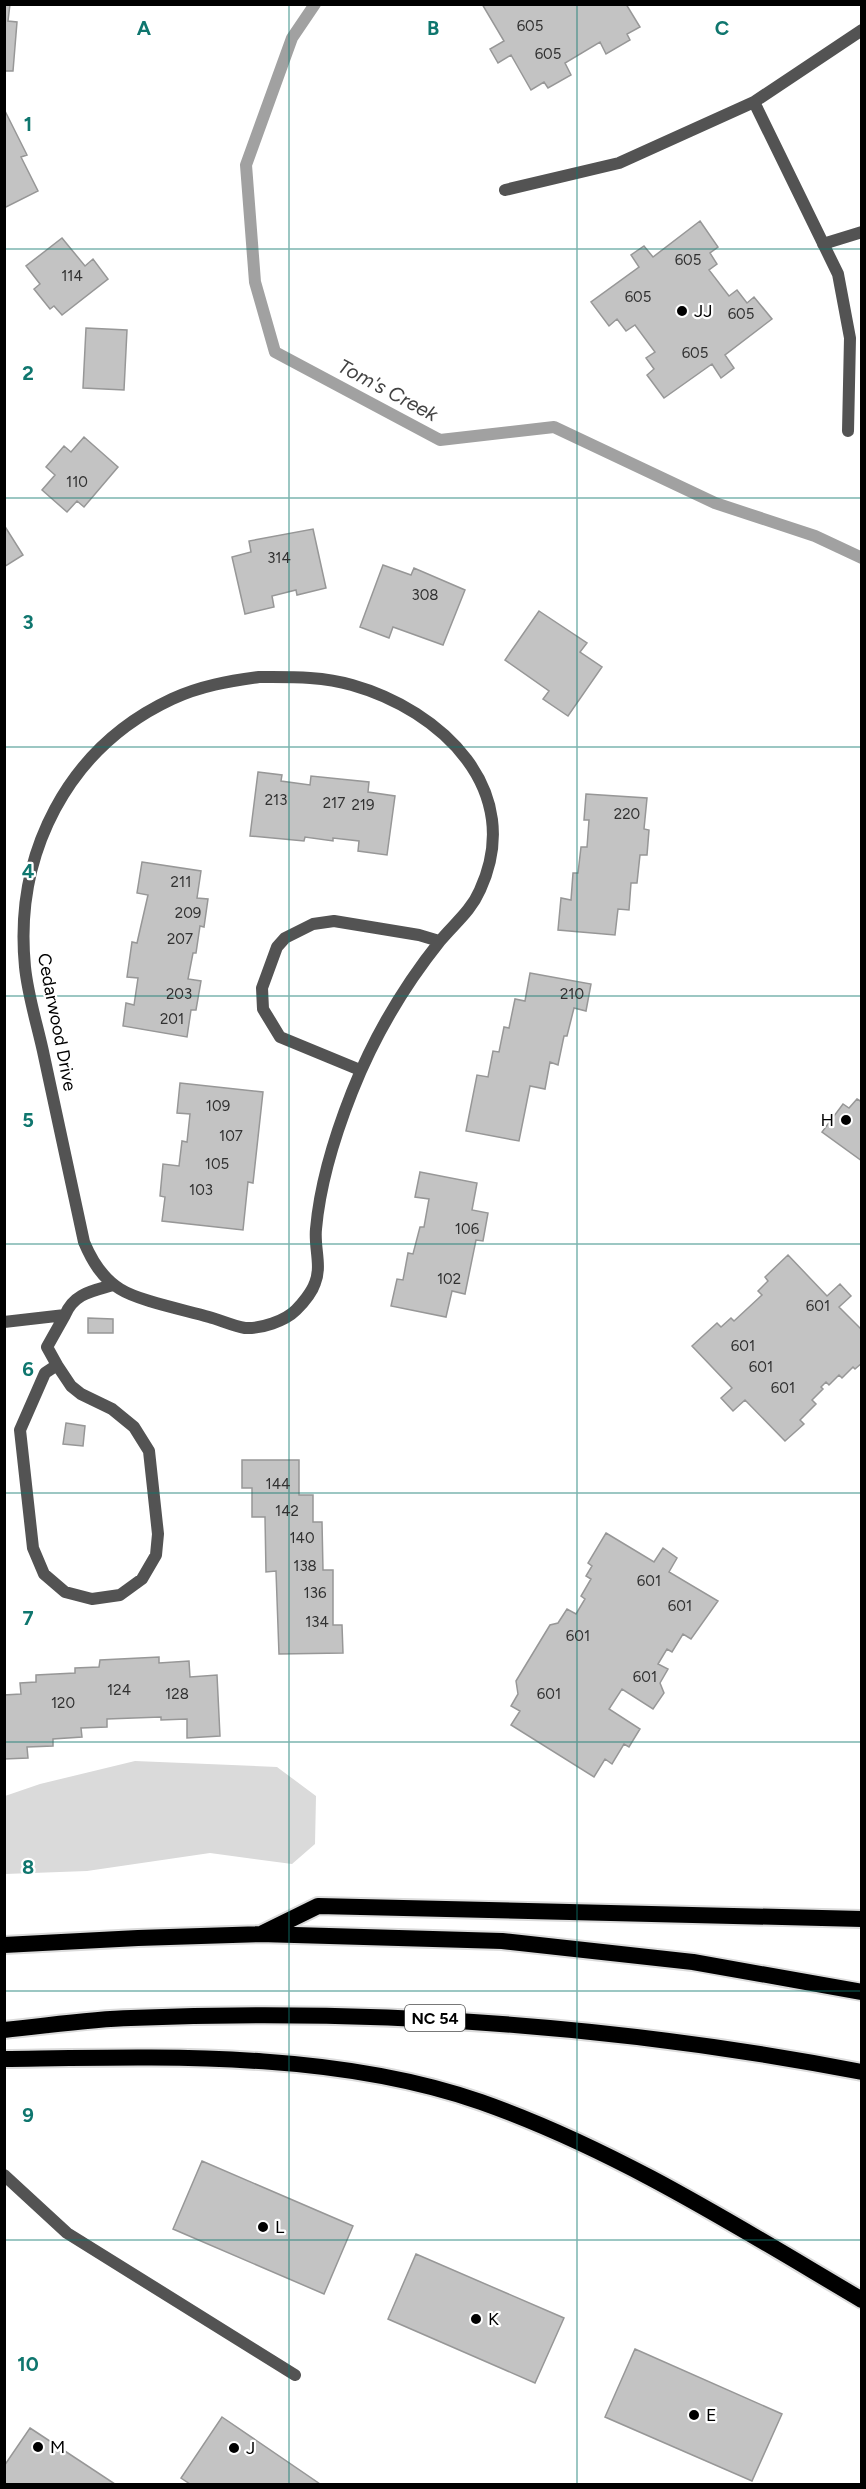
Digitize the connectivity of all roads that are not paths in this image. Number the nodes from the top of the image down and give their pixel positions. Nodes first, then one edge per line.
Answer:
1 (861, 30) edge
2 (754, 102) junction
3 (506, 190) dead end
4 (861, 232) edge
5 (824, 244) junction
6 (848, 431) dead end
7 (440, 941) junction
8 (360, 1070) junction
9 (113, 1285) junction
10 (65, 1314) junction
11 (4, 1322) edge
12 (57, 1365) junction
13 (861, 1919) edge
14 (260, 1934) junction
15 (4, 1945) edge
16 (861, 1992) edge
17 (4, 2030) edge
18 (4, 2059) edge
19 (861, 2072) edge
20 (4, 2175) edge
21 (861, 2300) edge
22 (295, 2374) dead end

1 - 2 street
2 - 3 street
2 - 5 street
4 - 5 street
5 - 6 street
7 - 8 street, Cedarwood Drive
7 - 8 street
7 - 9 street, Cedarwood Drive
8 - 9 street, Cedarwood Drive
9 - 10 street
10 - 11 street
10 - 12 street
12 - 12 street
13 - 14 highway
14 - 15 highway
14 - 16 highway
17 - 19 highway, NC 54
18 - 21 highway
20 - 22 street

